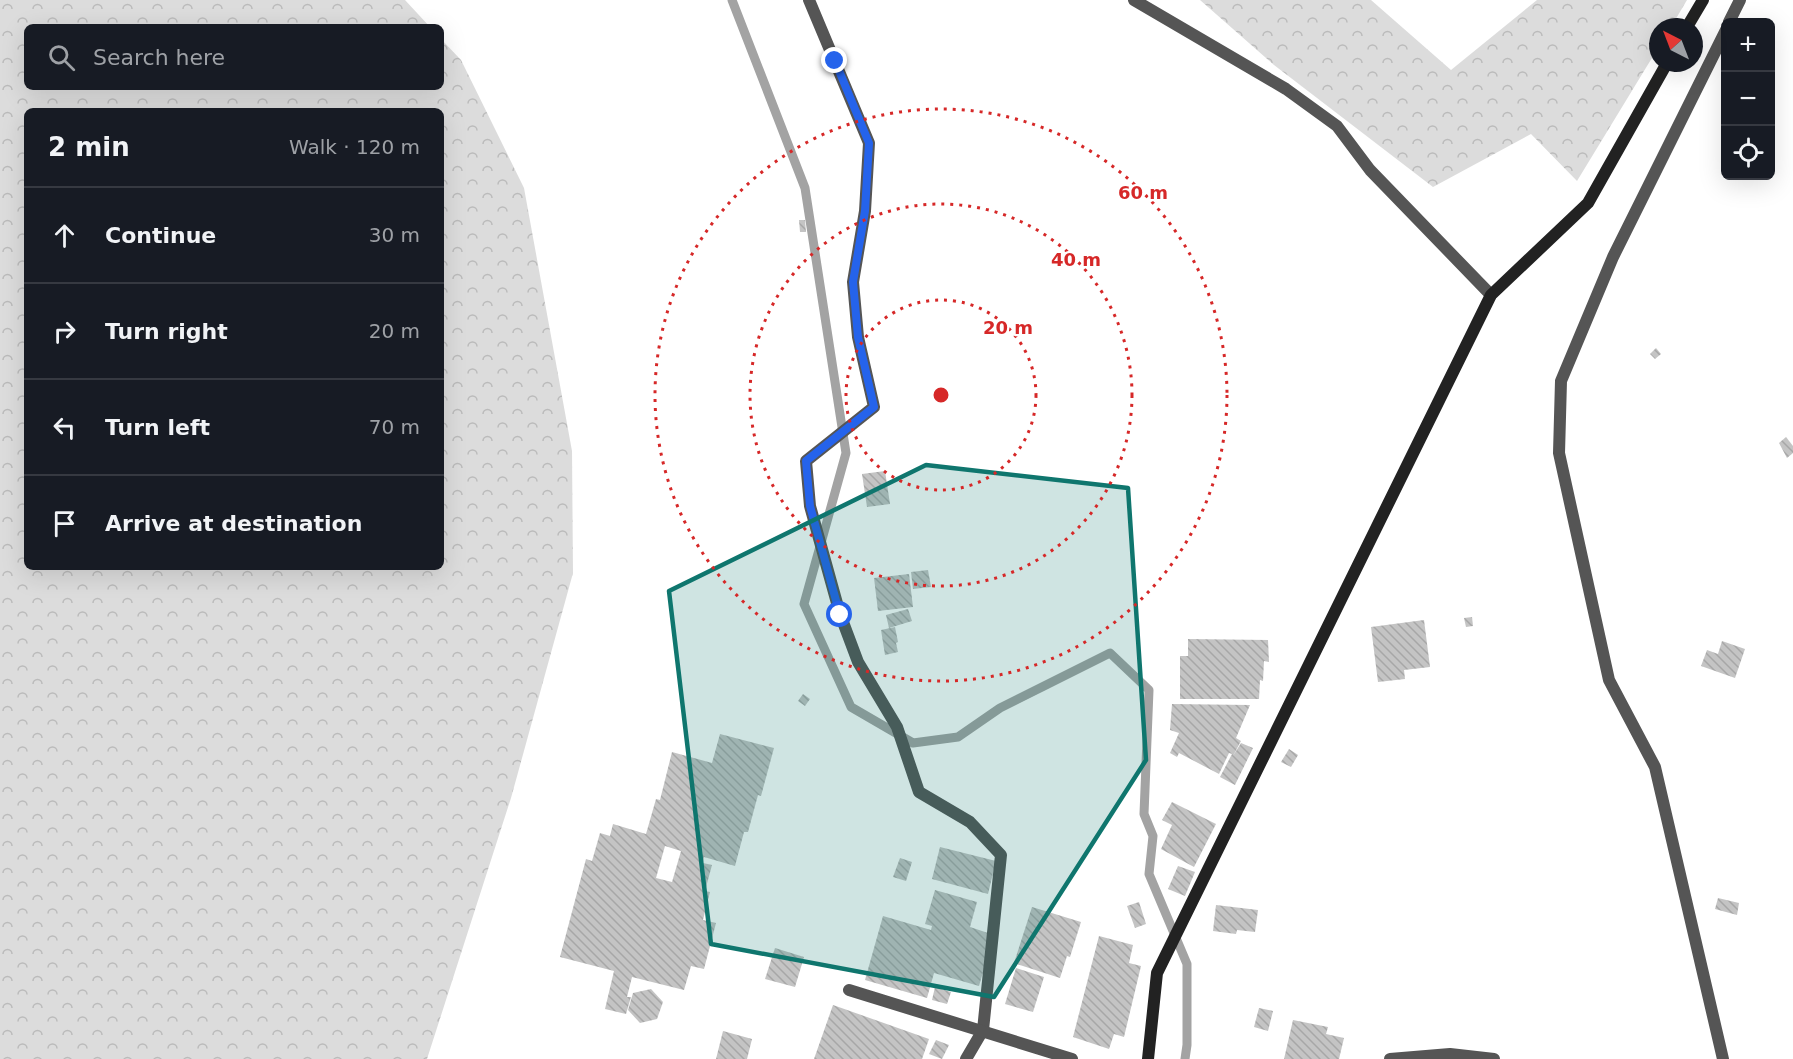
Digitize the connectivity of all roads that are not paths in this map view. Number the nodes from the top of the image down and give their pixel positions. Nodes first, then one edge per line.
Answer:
1 (809, 0) edge
2 (1134, 0) edge
3 (1702, 0) edge
4 (1740, 0) edge
5 (1692, 18) edge
6 (1731, 18) edge
7 (1721, 38) edge
8 (1662, 72) edge
9 (1491, 295) junction
10 (849, 990) dead end
11 (983, 1030) junction
12 (966, 1059) edge
13 (1072, 1059) edge
14 (1148, 1059) edge
15 (1390, 1059) edge
16 (1494, 1059) edge
17 (1723, 1059) edge

1 - 11 street
2 - 9 street
3 - 5 street
4 - 6 street
7 - 17 street
8 - 9 street
9 - 14 street
10 - 11 street
11 - 12 street
11 - 13 street
15 - 16 street

